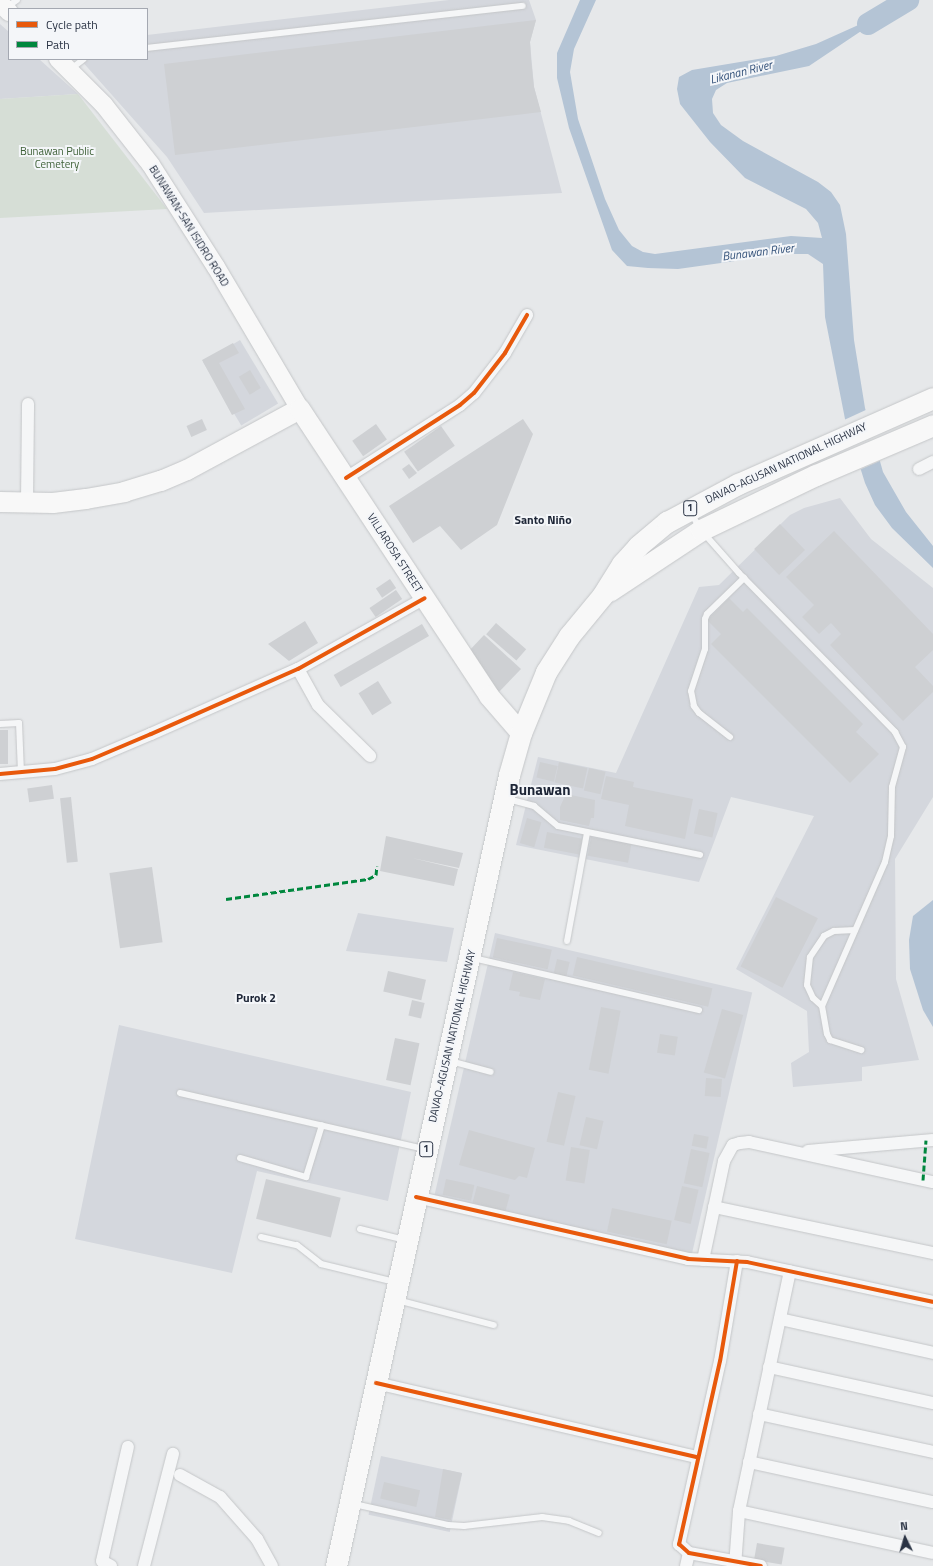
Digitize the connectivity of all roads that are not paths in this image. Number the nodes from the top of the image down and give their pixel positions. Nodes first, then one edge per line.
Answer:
1 (522, 6) dead end
2 (148, 48) edge
3 (80, 60) edge
4 (64, 64) edge
5 (527, 315) dead end
6 (933, 398) edge
7 (28, 404) dead end
8 (300, 409) junction
9 (933, 425) edge
10 (933, 462) edge
11 (919, 469) dead end
12 (346, 478) junction
13 (0, 502) edge
14 (27, 503) junction
15 (688, 509) junction
16 (701, 530) junction
17 (744, 578) junction
18 (602, 596) junction
19 (425, 598) junction
20 (298, 669) junction
21 (0, 724) edge
22 (521, 733) junction
23 (730, 737) dead end
24 (370, 756) dead end
25 (21, 773) junction
26 (0, 774) edge
27 (504, 798) junction
28 (587, 832) junction
29 (700, 855) dead end
30 (855, 930) junction
31 (567, 941) dead end
32 (469, 957) junction
33 (822, 1006) junction
34 (699, 1010) dead end
35 (861, 1050) dead end
36 (446, 1060) junction
37 (491, 1072) dead end
38 (180, 1093) dead end
39 (322, 1125) junction
40 (933, 1140) edge
41 (426, 1149) junction
42 (794, 1152) junction
43 (240, 1158) dead end
44 (933, 1182) edge
45 (416, 1197) junction
46 (714, 1207) junction
47 (360, 1229) dead end
48 (261, 1237) dead end
49 (406, 1240) junction
50 (933, 1253) edge
51 (703, 1260) junction
52 (737, 1261) junction
53 (790, 1272) junction
54 (396, 1291) junction
55 (933, 1302) edge
56 (780, 1319) junction
57 (494, 1325) dead end
58 (933, 1353) edge
59 (769, 1367) junction
60 (376, 1383) junction
61 (933, 1403) edge
62 (759, 1414) junction
63 (128, 1447) dead end
64 (933, 1452) edge
65 (173, 1454) dead end
66 (697, 1457) junction
67 (749, 1462) junction
68 (180, 1475) dead end
69 (933, 1502) edge
70 (350, 1503) junction
71 (739, 1511) junction
72 (600, 1533) dead end
73 (689, 1553) junction
74 (933, 1553) edge
75 (736, 1563) edge
76 (111, 1566) edge
77 (144, 1566) edge
78 (272, 1566) edge
79 (336, 1566) edge
80 (686, 1566) edge
81 (761, 1566) edge

1 - 2 lane
3 - 4 lane
4 - 8 main road, BUNAWAN-SAN ISIDRO ROAD
5 - 12 street
6 - 15 highway, DAVAO-AGUSAN NATIONAL HIGHWAY / 1
7 - 14 street
8 - 12 main road, VILLAROSA STREET
8 - 14 main road
9 - 16 highway, DAVAO-AGUSAN NATIONAL HIGHWAY / 1
10 - 11 street
12 - 19 main road, VILLAROSA STREET
13 - 14 main road
15 - 16 lane
15 - 18 highway, DAVAO-AGUSAN NATIONAL HIGHWAY / 1
16 - 17 lane
16 - 18 highway, DAVAO-AGUSAN NATIONAL HIGHWAY / 1
17 - 23 lane
17 - 30 lane
18 - 22 highway, DAVAO-AGUSAN NATIONAL HIGHWAY / 1
19 - 20 street
19 - 22 main road, VILLAROSA STREET
20 - 24 street
20 - 25 street
21 - 25 lane
22 - 27 highway, DAVAO-AGUSAN NATIONAL HIGHWAY / 1
25 - 26 street
27 - 28 lane
27 - 32 highway, DAVAO-AGUSAN NATIONAL HIGHWAY / 1
28 - 29 lane
28 - 31 lane
30 - 33 lane
30 - 33 lane
32 - 34 lane
32 - 36 highway, DAVAO-AGUSAN NATIONAL HIGHWAY / 1
33 - 35 lane
36 - 37 lane
36 - 41 highway, DAVAO-AGUSAN NATIONAL HIGHWAY / 1
38 - 39 lane
39 - 41 lane
39 - 43 lane
40 - 42 street
41 - 45 highway, DAVAO-AGUSAN NATIONAL HIGHWAY / 1
42 - 44 street
42 - 46 street
45 - 49 highway, DAVAO-AGUSAN NATIONAL HIGHWAY / 1
45 - 51 street
46 - 50 street
46 - 51 street
47 - 49 lane
48 - 54 lane
49 - 54 highway, DAVAO-AGUSAN NATIONAL HIGHWAY / 1
51 - 52 street
52 - 53 street
52 - 66 street
53 - 55 street
53 - 56 street
54 - 57 lane
54 - 60 highway, DAVAO-AGUSAN NATIONAL HIGHWAY / 1
56 - 58 street
56 - 59 street
59 - 61 street
59 - 62 street
60 - 66 street
60 - 70 highway, DAVAO-AGUSAN NATIONAL HIGHWAY / 1
62 - 64 street
62 - 67 street
63 - 76 street
65 - 77 street
66 - 73 street
67 - 69 street
67 - 71 street
68 - 78 street
70 - 72 lane
70 - 79 highway, DAVAO-AGUSAN NATIONAL HIGHWAY / 1
71 - 74 street
71 - 75 street
73 - 75 street
73 - 80 street
75 - 81 street

